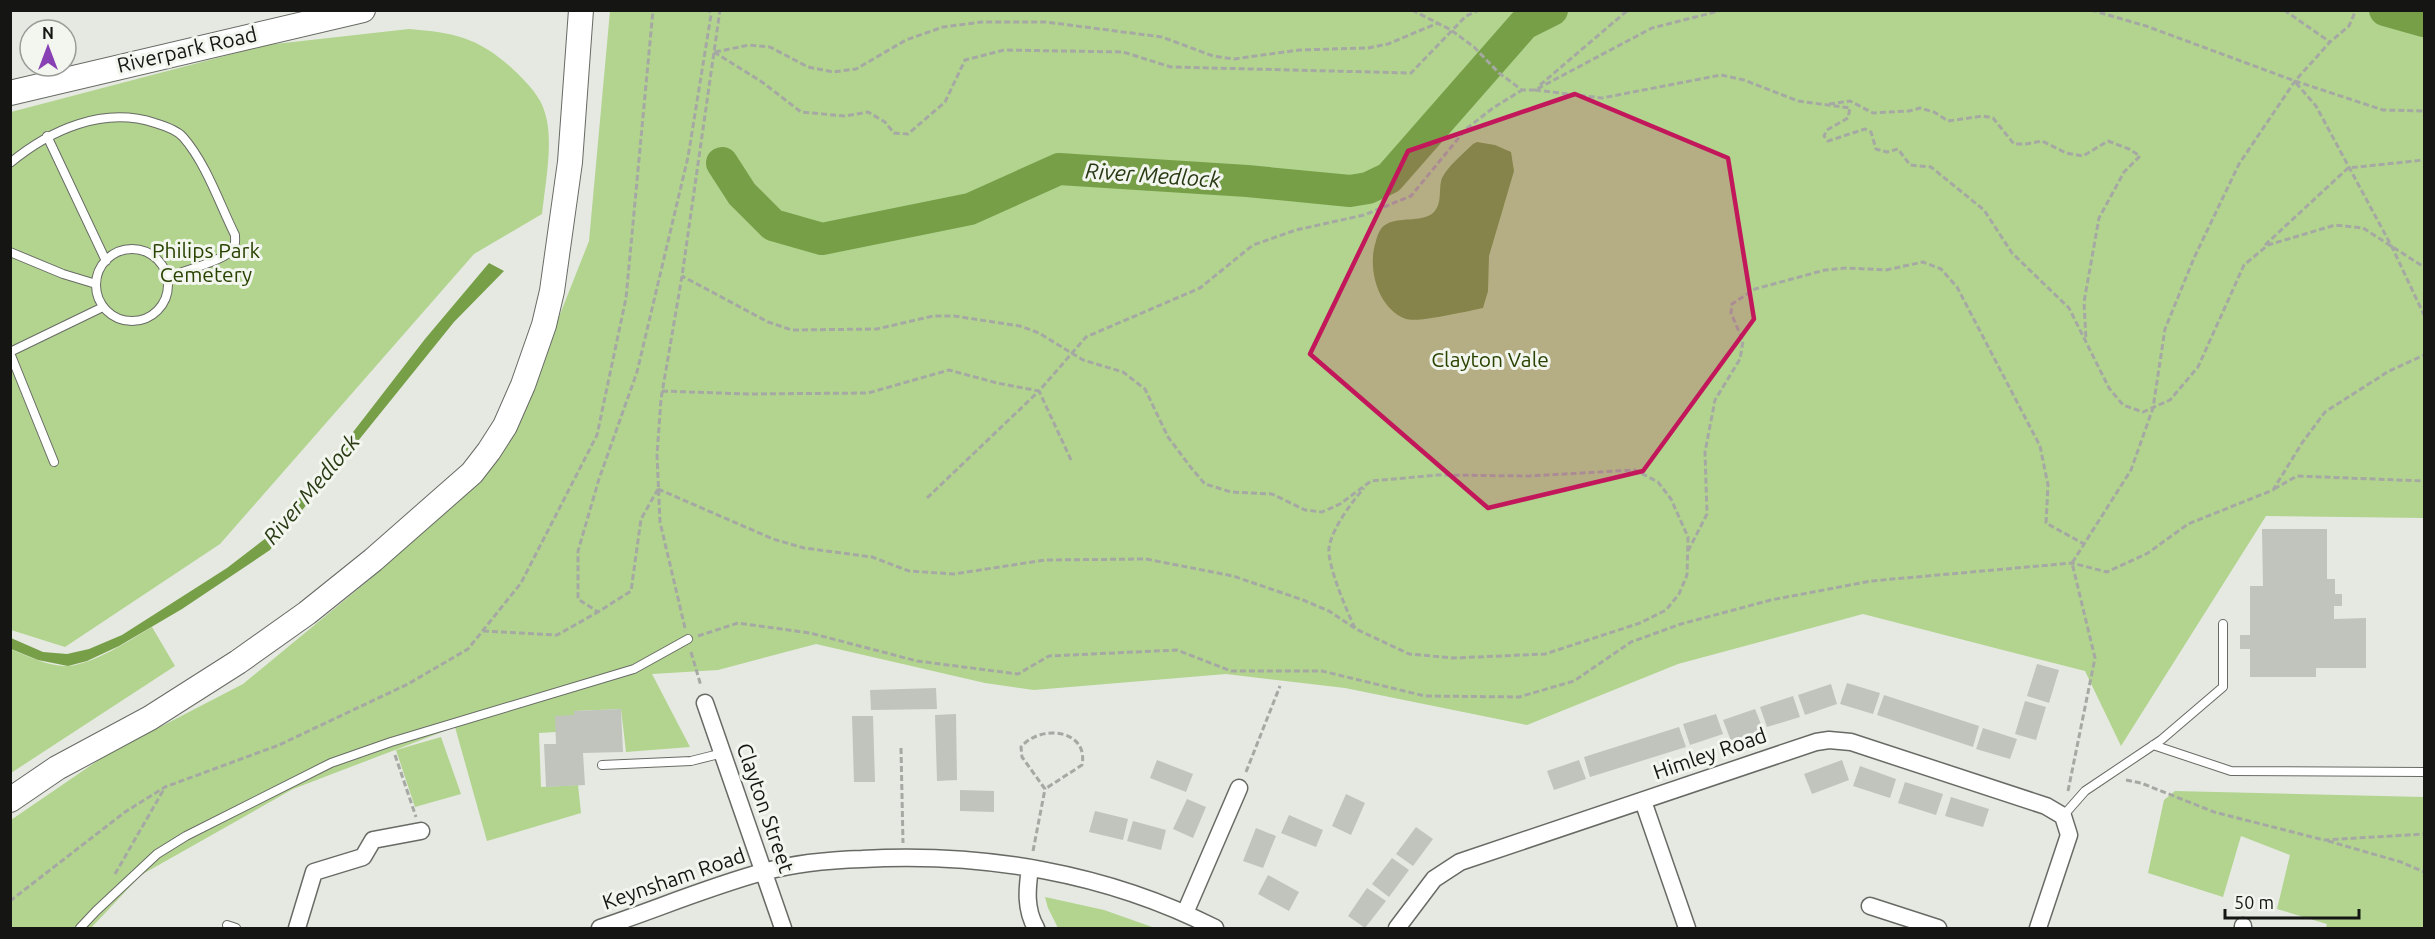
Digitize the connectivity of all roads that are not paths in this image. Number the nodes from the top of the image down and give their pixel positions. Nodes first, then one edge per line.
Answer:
1 (363, 10) edge
2 (581, 10) edge
3 (10, 93) edge
4 (47, 136) junction
5 (10, 163) edge
6 (10, 252) edge
7 (106, 261) junction
8 (167, 277) junction
9 (96, 284) junction
10 (103, 307) junction
11 (10, 352) edge
12 (54, 462) dead end
13 (2223, 624) dead end
14 (688, 639) road end
15 (705, 703) road end
16 (2153, 745) junction
17 (723, 753) junction
18 (602, 765) dead end
19 (2424, 772) edge
20 (1239, 788) road end
21 (10, 801) edge
22 (1643, 801) junction
23 (2063, 816) junction
24 (421, 831) road end
25 (1030, 868) junction
26 (763, 872) junction
27 (1870, 906) dead end
28 (1185, 913) junction
29 (226, 925) dead end
30 (80, 928) edge
31 (236, 928) edge
32 (297, 928) edge
33 (600, 928) edge
34 (783, 928) edge
35 (1036, 928) edge
36 (1215, 928) edge
37 (1398, 928) edge
38 (1687, 928) edge
39 (1938, 928) edge
40 (2038, 928) edge

1 - 3 street, Riverpark Road
2 - 21 street
4 - 5 lane
4 - 7 lane
4 - 8 lane
6 - 9 lane
7 - 8 lane
7 - 9 lane
8 - 10 lane
9 - 10 lane
10 - 11 lane
11 - 12 lane
13 - 16 lane
14 - 30 lane
15 - 17 street, Clayton Street
16 - 19 lane
16 - 23 lane
17 - 18 lane
17 - 26 street, Clayton Street
20 - 28 street
22 - 23 street, Himley Road
22 - 37 street, Himley Road
22 - 38 street
23 - 40 street
24 - 32 street
25 - 26 street, Keynsham Road
25 - 28 street, Keynsham Road
25 - 35 street
26 - 33 street, Keynsham Road
26 - 34 street, Clayton Street
27 - 39 street
28 - 36 street, Keynsham Road
29 - 31 lane

